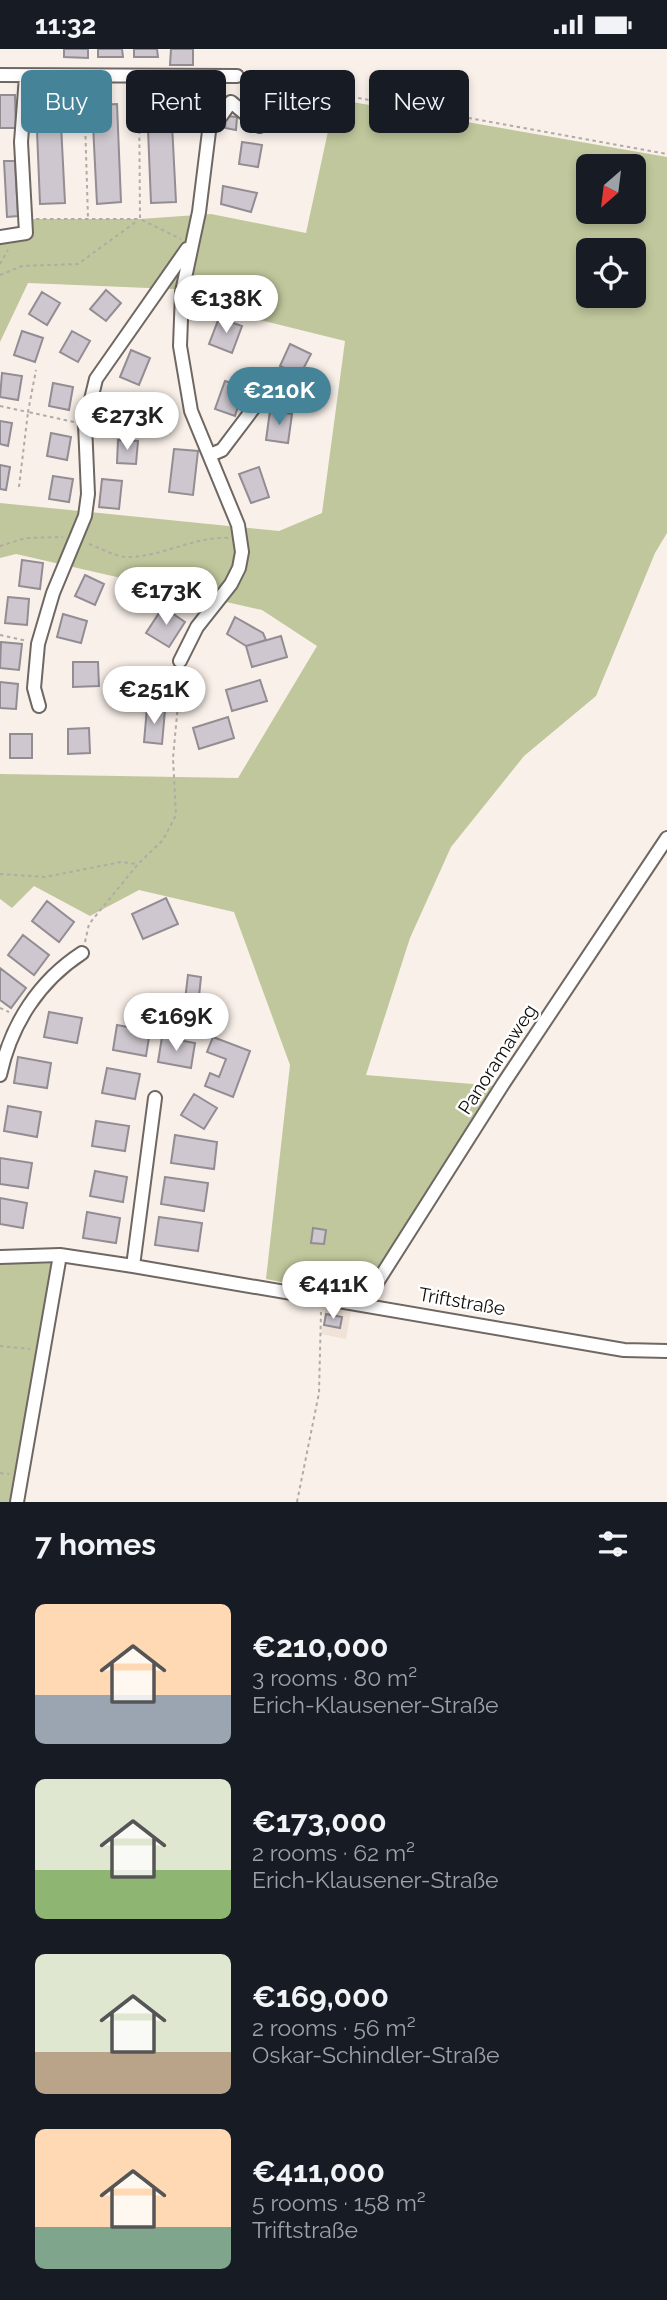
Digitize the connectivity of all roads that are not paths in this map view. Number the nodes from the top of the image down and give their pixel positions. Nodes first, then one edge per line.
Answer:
1 (0, 75) edge
2 (21, 76) edge
3 (226, 76) edge
4 (237, 76) road end
5 (226, 107) edge
6 (240, 109) edge
7 (22, 133) edge
8 (209, 133) edge
9 (0, 237) edge
10 (191, 243) junction
11 (268, 389) dead end
12 (210, 455) junction
13 (180, 661) road end
14 (39, 706) dead end
15 (667, 838) edge
16 (82, 953) road end
17 (0, 1075) edge
18 (155, 1098) dead end
19 (61, 1255) junction
20 (0, 1257) edge
21 (133, 1266) junction
22 (364, 1303) junction
23 (667, 1351) edge
24 (17, 1502) edge

1 - 2 street
3 - 4 street
5 - 6 street
7 - 9 street
8 - 10 street
10 - 12 street
10 - 14 street
11 - 12 street
12 - 13 street
15 - 22 street, Panoramaweg
16 - 17 street
18 - 21 street
19 - 20 street, Triftstraße
19 - 21 street, Triftstraße
19 - 24 street
21 - 22 street, Triftstraße
22 - 23 street, Triftstraße

